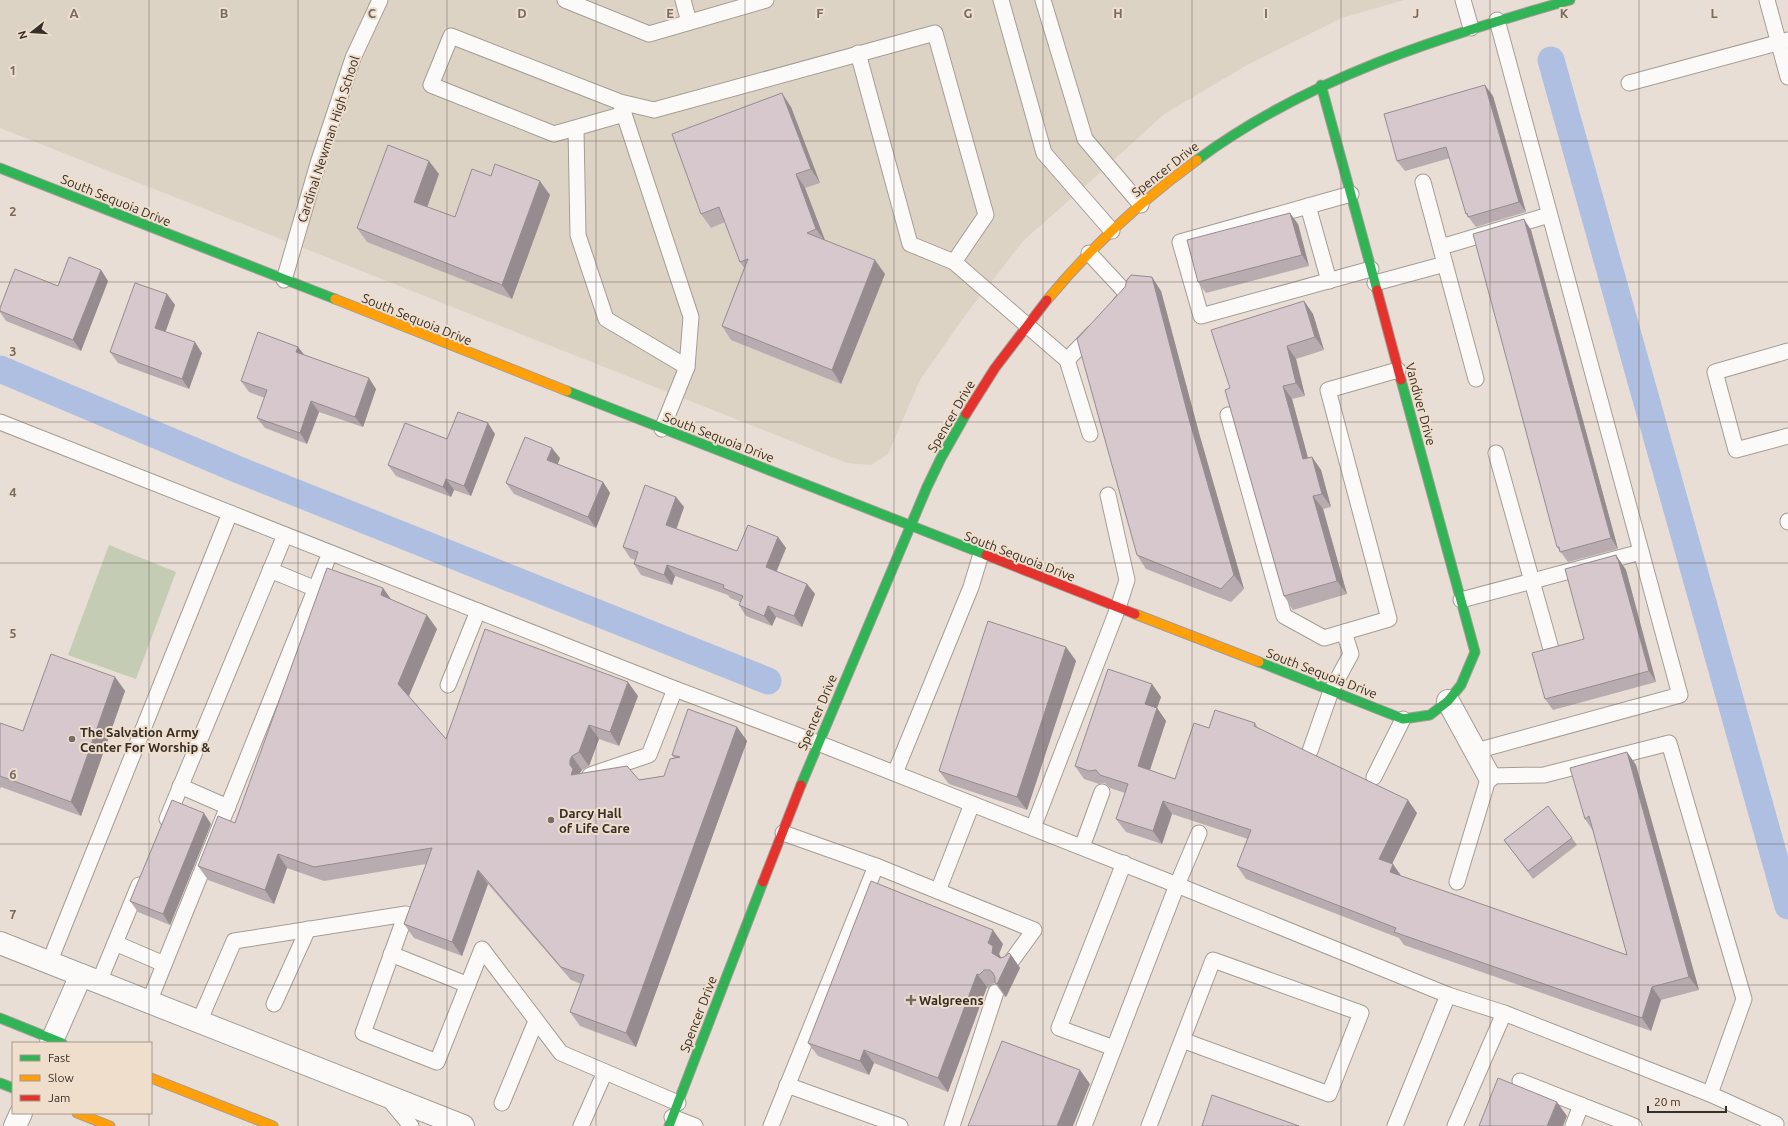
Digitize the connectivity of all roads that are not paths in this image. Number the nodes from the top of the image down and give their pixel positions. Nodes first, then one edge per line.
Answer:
1 (380, 0) edge
2 (565, 0) edge
3 (683, 0) edge
4 (766, 0) edge
5 (1001, 0) edge
6 (1043, 0) edge
7 (1463, 0) edge
8 (1570, 0) edge
9 (1767, 0) edge
10 (1497, 20) junction
11 (689, 22) junction
12 (1471, 28) junction
13 (1783, 41) edge
14 (858, 53) junction
15 (1788, 77) edge
16 (1629, 83) dead end
17 (1321, 85) junction
18 (622, 108) junction
19 (576, 129) junction
20 (0, 168) edge
21 (1423, 182) dead end
22 (1351, 194) junction
23 (1141, 205) junction
24 (1308, 206) junction
25 (1550, 215) junction
26 (1112, 231) junction
27 (1441, 247) junction
28 (1089, 253) junction
29 (954, 262) junction
30 (1445, 264) junction
31 (1373, 276) junction
32 (284, 280) junction
33 (1328, 281) junction
34 (1026, 325) junction
35 (1788, 351) edge
36 (1067, 360) junction
37 (686, 367) junction
38 (1398, 370) junction
39 (1476, 378) dead end
40 (1228, 415) edge
41 (0, 422) edge
42 (662, 429) junction
43 (1090, 434) dead end
44 (1788, 436) edge
45 (1496, 453) dead end
46 (1108, 495) dead end
47 (230, 513) junction
48 (911, 527) junction
49 (285, 534) junction
50 (330, 552) junction
51 (1641, 552) junction
52 (981, 554) junction
53 (270, 570) junction
54 (1531, 581) junction
55 (316, 590) junction
56 (1461, 600) junction
57 (1118, 608) junction
58 (478, 611) junction
59 (1344, 632) junction
60 (1551, 649) edge
61 (448, 685) dead end
62 (675, 689) junction
63 (1331, 691) junction
64 (1448, 701) junction
65 (1430, 716) joint
66 (1403, 719) junction
67 (818, 743) junction
68 (1310, 751) edge
69 (1476, 751) junction
70 (895, 773) junction
71 (588, 776) edge
72 (1489, 776) junction
73 (1374, 777) dead end
74 (180, 786) junction
75 (1102, 792) edge
76 (972, 804) junction
77 (228, 807) junction
78 (1033, 828) junction
79 (163, 829) edge
80 (783, 833) junction
81 (1199, 833) edge
82 (1082, 847) junction
83 (1124, 863) junction
84 (876, 866) junction
85 (145, 872) edge
86 (1457, 882) dead end
87 (1177, 885) junction
88 (938, 891) junction
89 (308, 929) junction
90 (0, 943) edge
91 (115, 943) junction
92 (392, 954) junction
93 (49, 963) junction
94 (1010, 963) edge
95 (164, 964) junction
96 (90, 979) junction
97 (468, 985) junction
98 (996, 992) edge
99 (1448, 995) junction
100 (149, 1002) junction
101 (274, 1004) dead end
102 (1504, 1013) junction
103 (0, 1018) edge
104 (536, 1021) junction
105 (199, 1022) junction
106 (1182, 1040) junction
107 (55, 1042) edge
108 (1114, 1048) junction
109 (605, 1072) junction
110 (152, 1078) edge
111 (1520, 1081) dead end
112 (0, 1083) edge
113 (787, 1085) junction
114 (12, 1088) edge
115 (1710, 1094) junction
116 (386, 1096) junction
117 (502, 1103) dead end
118 (678, 1103) junction
119 (1581, 1105) junction
120 (21, 1114) edge
121 (80, 1114) edge
122 (671, 1122) edge
123 (15, 1126) edge
124 (110, 1126) edge
125 (273, 1126) edge
126 (411, 1126) edge
127 (463, 1126) edge
128 (581, 1126) edge
129 (695, 1126) edge
130 (771, 1126) edge
131 (900, 1126) edge
132 (952, 1126) edge
133 (1084, 1126) edge
134 (1149, 1126) edge
135 (1395, 1126) edge
136 (1455, 1126) edge
137 (1573, 1126) edge
138 (1634, 1126) edge
139 (1775, 1126) edge

1 - 32 lane, Cardinal Newman High School
2 - 11 lane
3 - 11 lane
4 - 11 lane
5 - 26 lane
6 - 23 lane
7 - 12 lane
8 - 10 street, Spencer Drive
9 - 13 lane
10 - 12 street, Spencer Drive
10 - 25 lane
12 - 17 street, Spencer Drive
13 - 15 lane
13 - 16 lane
14 - 18 lane
14 - 29 lane
14 - 29 lane
17 - 22 street, Vandiver Drive
17 - 23 street, Spencer Drive
18 - 19 lane
18 - 19 lane
18 - 37 lane
19 - 37 lane
20 - 32 street, South Sequoia Drive
21 - 27 lane
22 - 24 lane
22 - 31 street, Vandiver Drive
23 - 26 street, Spencer Drive
24 - 33 lane
24 - 33 lane
25 - 27 lane
25 - 51 lane
26 - 28 street, Spencer Drive
27 - 30 lane
28 - 34 street, Spencer Drive
28 - 36 lane
29 - 34 lane
30 - 31 lane
30 - 39 lane
31 - 33 lane
31 - 38 street, Vandiver Drive
32 - 42 street, South Sequoia Drive
34 - 36 lane
34 - 48 street, Spencer Drive
35 - 44 lane
36 - 43 lane
37 - 42 lane
38 - 56 street, Vandiver Drive
38 - 59 lane
40 - 59 lane
41 - 47 lane
42 - 48 street, South Sequoia Drive
45 - 54 lane
46 - 57 lane
47 - 49 lane
47 - 93 lane
48 - 52 street, South Sequoia Drive
48 - 67 street, Spencer Drive
49 - 50 lane
49 - 53 lane
50 - 55 lane
50 - 58 lane
51 - 54 lane
51 - 69 lane
52 - 57 street, South Sequoia Drive
52 - 70 lane
53 - 55 lane
53 - 74 lane
54 - 56 lane
54 - 60 lane
55 - 77 lane
56 - 64 street, Vandiver Drive
57 - 63 street, South Sequoia Drive
57 - 78 lane
58 - 61 lane
58 - 62 lane
59 - 63 lane
62 - 67 lane
62 - 71 lane
63 - 66 street, South Sequoia Drive
63 - 68 lane
64 - 65 street, Vandiver Drive
64 - 69 street
65 - 66 street, South Sequoia Drive
66 - 73 lane
67 - 70 lane
67 - 80 street, Spencer Drive
69 - 72 street
70 - 76 lane
72 - 86 lane
72 - 115 lane
74 - 77 lane
74 - 79 lane
75 - 82 lane
76 - 78 lane
76 - 88 lane
77 - 95 lane
78 - 82 lane
80 - 84 lane
80 - 118 street, Spencer Drive
81 - 87 lane
82 - 83 lane
83 - 87 lane
83 - 108 lane
84 - 88 lane
84 - 113 lane
85 - 91 lane
87 - 99 lane
87 - 108 lane
88 - 94 lane
89 - 92 lane
89 - 101 lane
89 - 105 lane
90 - 93 street
91 - 95 lane
91 - 96 lane
92 - 97 lane
92 - 97 lane
93 - 96 street
95 - 100 lane
96 - 100 street
96 - 107 street
97 - 104 lane
98 - 132 lane
99 - 102 lane
99 - 135 lane
100 - 105 street
102 - 115 lane
102 - 136 lane
103 - 107 street
104 - 109 lane
104 - 117 lane
105 - 116 street
106 - 106 lane
106 - 134 lane
108 - 133 lane
109 - 118 lane
109 - 128 lane
110 - 125 street
111 - 119 lane
112 - 114 street
113 - 130 lane
113 - 131 lane
115 - 139 lane
116 - 126 lane
116 - 127 street
118 - 122 street, Spencer Drive
119 - 137 lane
119 - 138 lane
120 - 123 street
121 - 124 street
122 - 129 lane

